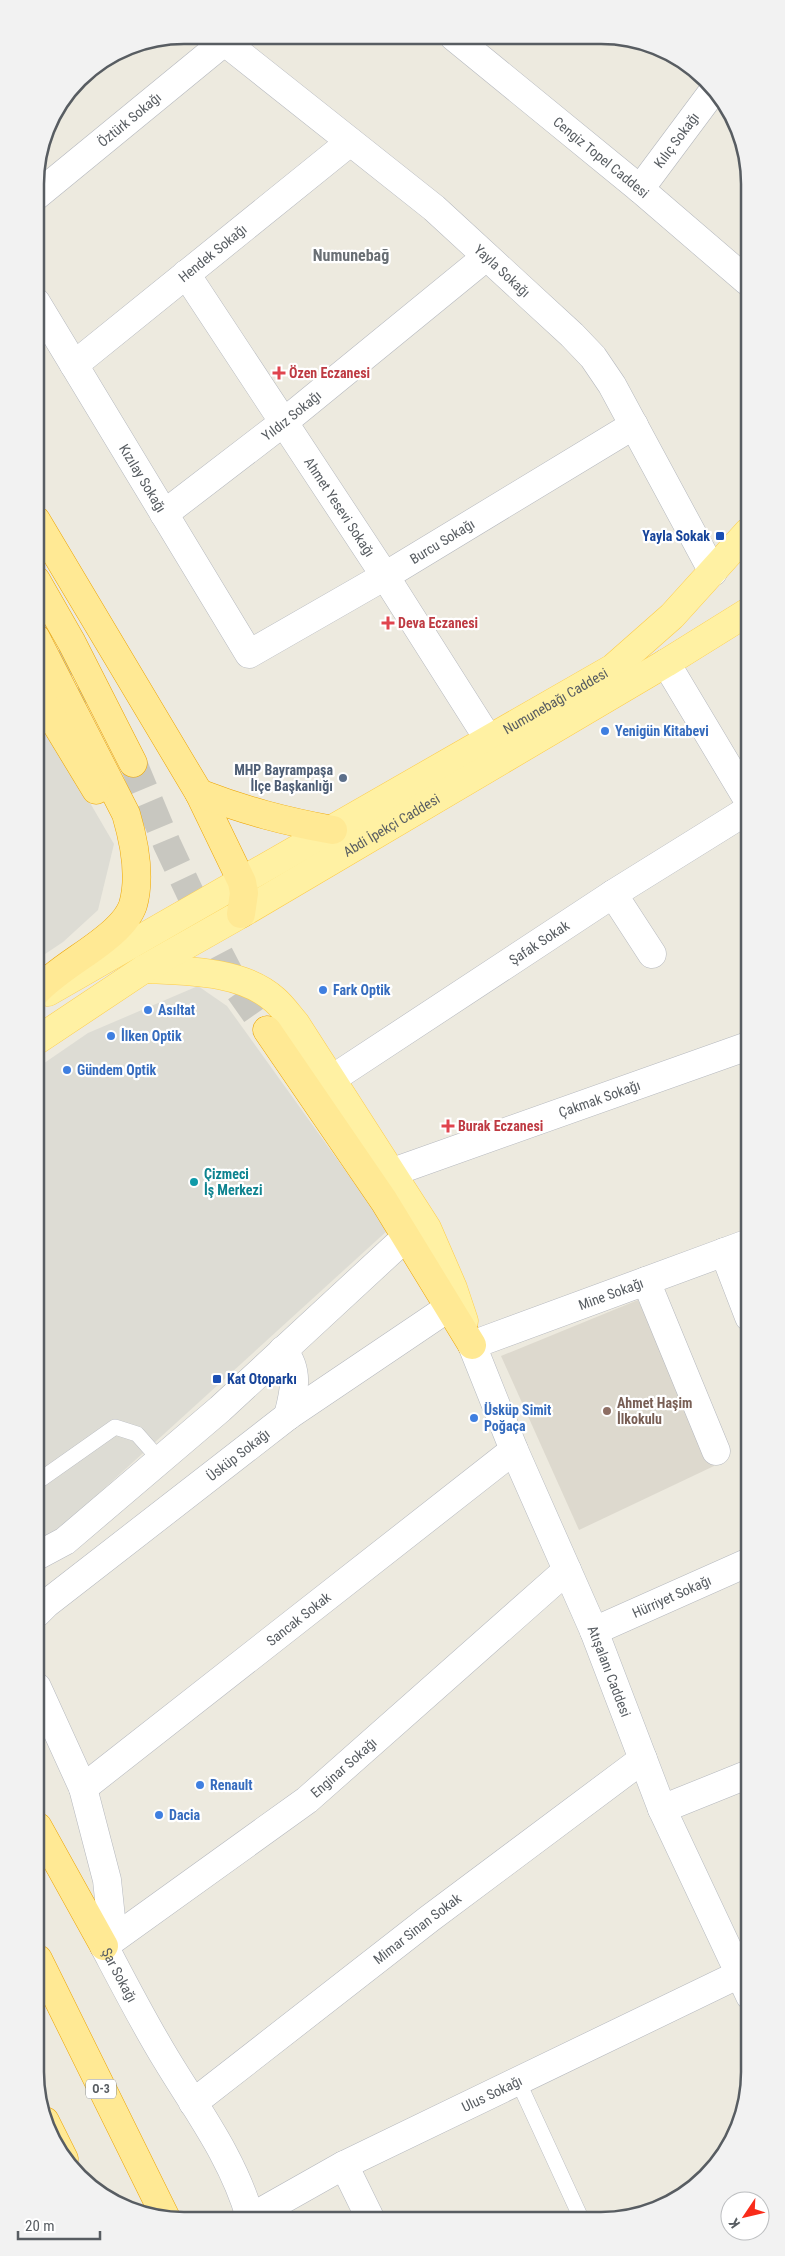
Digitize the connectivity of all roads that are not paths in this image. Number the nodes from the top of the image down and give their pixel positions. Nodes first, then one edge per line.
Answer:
1 (214, 44) edge
2 (226, 44) edge
3 (463, 44) edge
4 (710, 95) edge
5 (350, 142) junction
6 (44, 189) edge
7 (640, 189) junction
8 (486, 257) junction
9 (186, 274) junction
10 (741, 276) edge
11 (44, 315) edge
12 (74, 365) junction
13 (284, 422) junction
14 (634, 425) junction
15 (164, 514) junction
16 (44, 533) edge
17 (741, 540) edge
18 (713, 572) junction
19 (385, 576) junction
20 (44, 594) edge
21 (741, 616) edge
22 (44, 654) edge
23 (249, 654) joint
24 (666, 663) junction
25 (44, 704) edge
26 (490, 740) junction
27 (133, 763) tunnel mouth
28 (741, 788) edge
29 (199, 793) junction
30 (741, 814) edge
31 (333, 830) junction
32 (136, 879) junction
33 (242, 882) junction
34 (612, 894) junction
35 (241, 914) junction
36 (652, 954) dead end
37 (144, 969) junction
38 (44, 985) edge
39 (44, 994) edge
40 (267, 1030) tunnel mouth
41 (44, 1035) edge
42 (741, 1048) edge
43 (332, 1079) junction
44 (393, 1172) junction
45 (406, 1237) junction
46 (736, 1247) edge
47 (741, 1274) edge
48 (646, 1281) junction
49 (448, 1308) junction
50 (472, 1345) junction
51 (283, 1350) junction
52 (288, 1416) junction
53 (514, 1450) junction
54 (716, 1452) dead end
55 (160, 1460) junction
56 (44, 1477) edge
57 (44, 1552) edge
58 (741, 1566) edge
59 (567, 1570) junction
60 (44, 1606) edge
61 (594, 1631) junction
62 (44, 1702) edge
63 (643, 1759) junction
64 (741, 1777) edge
65 (83, 1788) junction
66 (662, 1809) junction
67 (44, 1838) edge
68 (104, 1946) junction
69 (741, 1970) edge
70 (44, 1971) edge
71 (741, 1982) edge
72 (518, 2080) junction
73 (193, 2103) junction
74 (344, 2164) junction
75 (162, 2211) edge
76 (248, 2212) edge
77 (260, 2212) edge
78 (367, 2212) edge
79 (578, 2212) edge

1 - 6 street, Öztürk Sokağı
2 - 5 street, Yayla Sokağı
3 - 7 street, Cengiz Topel Caddesi
4 - 7 street, Kılıç Sokağı
5 - 8 street, Yayla Sokağı
5 - 9 street, Hendek Sokağı
7 - 10 street, Cengiz Topel Caddesi
8 - 13 street, Yıldız Sokağı
8 - 14 street, Yayla Sokağı
9 - 12 street, Hendek Sokağı
9 - 13 street, Ahmet Yesevi Sokağı
11 - 12 street, Kızılay Sokağı
12 - 15 street, Kızılay Sokağı
13 - 15 street, Yıldız Sokağı
13 - 19 street, Ahmet Yesevi Sokağı
14 - 18 street, Yayla Sokağı
14 - 19 street, Burcu Sokağı
15 - 23 street, Kızılay Sokağı
16 - 29 highway
17 - 18 main road, Numunebağı Caddesi
18 - 26 main road, Numunebağı Caddesi
19 - 23 street, Burcu Sokağı
19 - 26 street, Ahmet Yesevi Sokağı
20 - 27 highway
21 - 24 main road, Abdi İpekçi Caddesi
22 - 32 highway
24 - 28 street
24 - 35 main road, Abdi İpekçi Caddesi
25 - 32 highway
26 - 31 main road, Numunebağı Caddesi
29 - 31 highway
29 - 33 highway
30 - 34 street, Şafak Sokak
31 - 33 main road, Abdi İpekçi Caddesi
32 - 38 highway
33 - 35 highway
33 - 39 main road, Abdi İpekçi Caddesi
34 - 36 street
34 - 43 street, Şafak Sokak
35 - 37 main road, Abdi İpekçi Caddesi
37 - 41 main road, Abdi İpekçi Caddesi
37 - 43 main road
40 - 45 highway
42 - 44 street, Çakmak Sokağı
43 - 44 main road
44 - 50 main road
45 - 49 highway
45 - 51 street
46 - 47 street
46 - 48 street, Mine Sokağı
48 - 50 street, Mine Sokağı
48 - 54 street
49 - 50 highway
49 - 52 street, Üsküp Sokağı
50 - 53 street, Atışalanı Caddesi
51 - 52 street
51 - 55 street
52 - 60 street, Üsküp Sokağı
53 - 59 street, Atışalanı Caddesi
53 - 65 street, Sancak Sokak
55 - 56 lane
55 - 57 street
58 - 61 street, Hürriyet Sokağı
59 - 61 street, Atışalanı Caddesi
59 - 68 street, Enginar Sokağı
61 - 63 street, Atışalanı Caddesi
62 - 65 street, Şar Sokağı
63 - 66 street, Atışalanı Caddesi
63 - 73 street, Mimar Sinan Sokak
64 - 66 street
65 - 68 street, Şar Sokağı
66 - 69 street, Atışalanı Caddesi
67 - 68 highway
68 - 73 street, Şar Sokağı
70 - 75 highway, O-3
71 - 72 street, Ulus Sokağı
72 - 74 street, Ulus Sokağı
72 - 79 lane
73 - 76 street, Şar Sokağı
74 - 77 street, Ulus Sokağı
74 - 78 street

